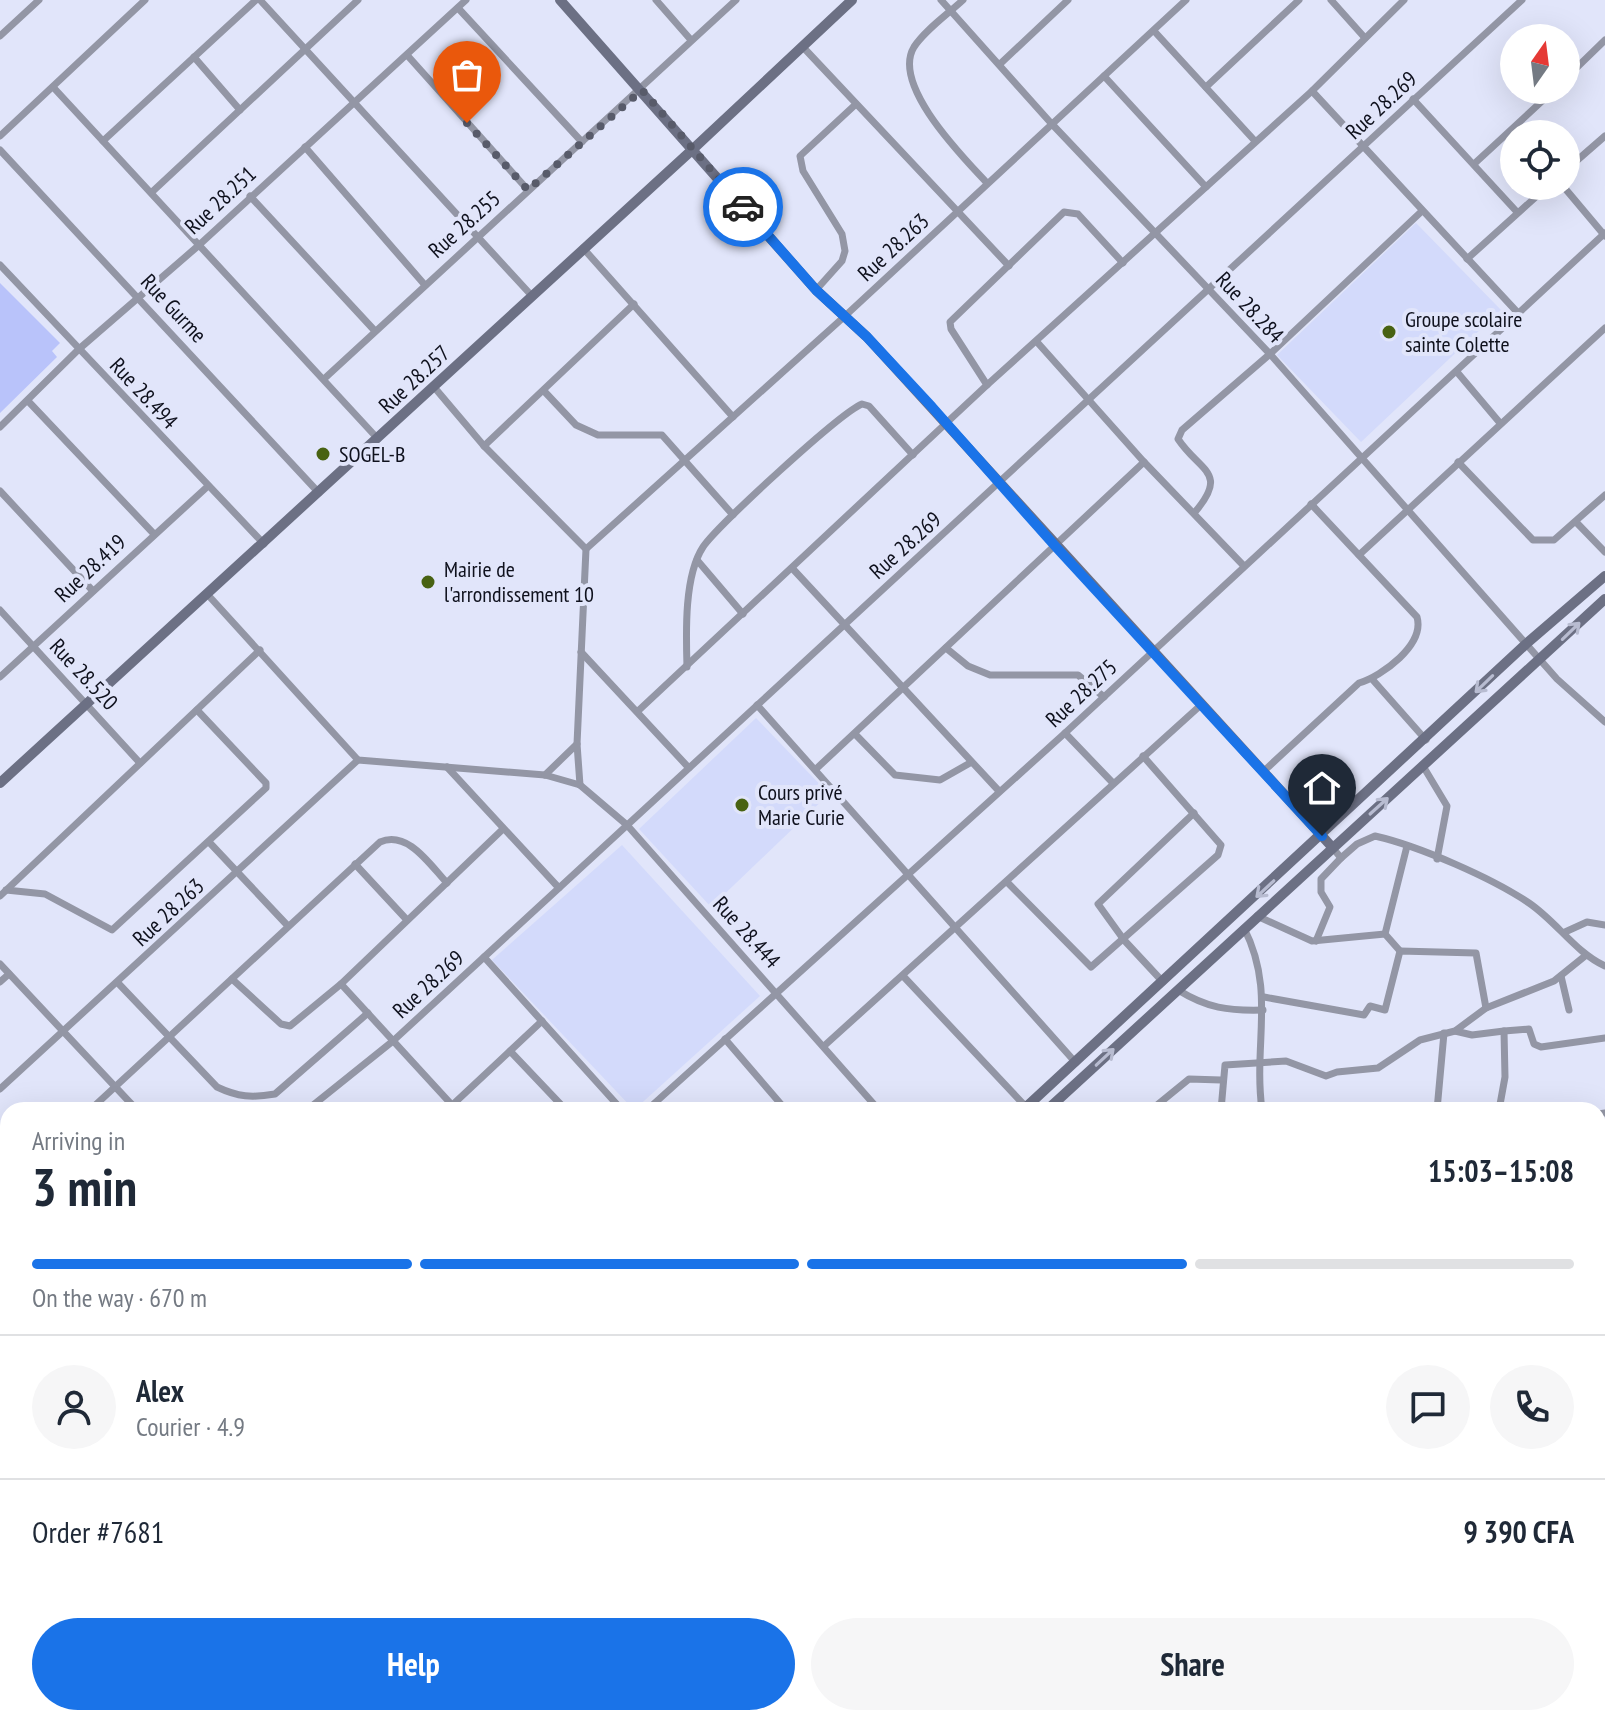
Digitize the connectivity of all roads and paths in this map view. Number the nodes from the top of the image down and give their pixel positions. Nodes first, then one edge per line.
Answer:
1 (39, 0) edge
2 (145, 0) edge
3 (258, 0) edge
4 (358, 0) edge
5 (466, 0) edge
6 (560, 0) edge
7 (656, 0) edge
8 (736, 0) edge
9 (852, 0) edge
10 (941, 0) edge
11 (963, 0) edge
12 (1068, 0) edge
13 (1186, 0) edge
14 (1299, 0) edge
15 (1331, 0) edge
16 (1404, 0) edge
17 (1522, 0) edge
18 (458, 8) junction
19 (951, 10) junction
20 (2, 30) edge
21 (1155, 32) junction
22 (1365, 38) junction
23 (691, 40) junction
24 (1605, 40) edge
25 (802, 46) junction
26 (305, 50) junction
27 (407, 55) junction
28 (194, 57) junction
29 (1000, 64) junction
30 (1580, 64) edge
31 (1104, 76) junction
32 (53, 87) junction
33 (1206, 87) junction
34 (642, 90) junction
35 (1312, 91) junction
36 (1413, 99) junction
37 (354, 103) junction
38 (856, 104) junction
39 (1541, 104) edge
40 (240, 110) junction
41 (1527, 120) edge
42 (1050, 122) junction
43 (0, 136) edge
44 (1605, 136) edge
45 (1254, 140) junction
46 (103, 141) junction
47 (582, 142) junction
48 (1500, 144) edge
49 (1362, 146) junction
50 (305, 147) junction
51 (0, 150) edge
52 (692, 150) junction
53 (1580, 158) edge
54 (1474, 164) junction
55 (986, 182) junction
56 (1206, 187) junction
57 (528, 190) junction
58 (152, 192) junction
59 (250, 196) junction
60 (1531, 200) edge
61 (1575, 200) edge
62 (957, 211) junction
63 (1422, 211) junction
64 (1517, 212) junction
65 (1156, 233) junction
66 (1605, 234) edge
67 (478, 237) junction
68 (198, 246) junction
69 (583, 248) junction
70 (1467, 259) junction
71 (1123, 263) junction
72 (0, 265) edge
73 (1009, 266) junction
74 (424, 284) junction
75 (1209, 288) junction
76 (816, 290) junction
77 (532, 296) junction
78 (138, 297) junction
79 (634, 304) junction
80 (1518, 313) junction
81 (845, 316) junction
82 (1605, 329) edge
83 (375, 331) junction
84 (1037, 342) junction
85 (79, 349) junction
86 (1270, 354) junction
87 (1457, 372) junction
88 (325, 378) junction
89 (987, 385) junction
90 (434, 387) junction
91 (544, 391) junction
92 (1090, 398) junction
93 (28, 401) junction
94 (733, 417) junction
95 (1500, 423) junction
96 (946, 424) junction
97 (0, 427) edge
98 (378, 439) junction
99 (484, 446) junction
100 (913, 455) junction
101 (1360, 459) junction
102 (685, 460) junction
103 (1144, 462) junction
104 (1458, 462) junction
105 (1001, 483) junction
106 (207, 487) junction
107 (0, 491) edge
108 (319, 493) junction
109 (1605, 495) edge
110 (1311, 504) junction
111 (1406, 511) junction
112 (1195, 512) junction
113 (733, 515) junction
114 (1576, 522) junction
115 (154, 534) junction
116 (264, 544) junction
117 (1056, 547) junction
118 (586, 549) junction
119 (1605, 552) edge
120 (1359, 555) junction
121 (697, 560) junction
122 (1243, 565) junction
123 (792, 568) junction
124 (1605, 576) edge
125 (93, 591) junction
126 (208, 595) junction
127 (1605, 599) edge
128 (0, 610) edge
129 (743, 614) junction
130 (846, 623) junction
131 (1526, 644) junction
132 (33, 646) junction
133 (946, 648) junction
134 (260, 650) junction
135 (1153, 650) junction
136 (581, 652) junction
137 (1540, 661) junction
138 (687, 667) junction
139 (0, 677) edge
140 (1372, 679) junction
141 (901, 688) junction
142 (1104, 697) junction
143 (86, 702) junction
144 (1202, 704) junction
145 (757, 705) junction
146 (197, 710) junction
147 (638, 711) junction
148 (1605, 722) edge
149 (1065, 733) junction
150 (855, 734) junction
151 (1426, 740) junction
152 (577, 744) junction
153 (1143, 756) junction
154 (358, 760) junction
155 (140, 763) junction
156 (970, 763) junction
157 (1423, 766) junction
158 (447, 767) junction
159 (689, 768) junction
160 (816, 769) junction
161 (1265, 770) junction
162 (545, 775) junction
163 (1112, 782) junction
164 (0, 783) edge
165 (580, 785) junction
166 (998, 790) junction
167 (1194, 813) junction
168 (627, 825) junction
169 (503, 829) junction
170 (1322, 836) junction
171 (209, 842) junction
172 (1407, 846) junction
173 (1332, 847) junction
174 (1341, 858) junction
175 (1437, 859) junction
176 (355, 864) junction
177 (237, 872) junction
178 (908, 873) junction
179 (1007, 882) junction
180 (447, 883) junction
181 (559, 888) junction
182 (3, 893) edge
183 (1257, 916) junction
184 (407, 920) junction
185 (1605, 925) edge
186 (288, 926) junction
187 (954, 928) junction
188 (1244, 928) junction
189 (1565, 932) junction
190 (1385, 934) junction
191 (1124, 940) junction
192 (1316, 941) junction
193 (1400, 951) junction
194 (1585, 956) junction
195 (484, 957) junction
196 (0, 964) edge
197 (1605, 966) edge
198 (9, 974) junction
199 (1561, 976) junction
200 (904, 977) junction
201 (232, 979) junction
202 (0, 982) edge
203 (1163, 982) junction
204 (118, 983) junction
205 (341, 984) junction
206 (1178, 990) junction
207 (776, 991) junction
208 (1264, 997) junction
209 (1486, 1008) junction
210 (1263, 1010) junction
211 (1569, 1010) dead end
212 (368, 1013) junction
213 (542, 1021) junction
214 (1455, 1031) junction
215 (1504, 1031) junction
216 (61, 1032) junction
217 (1444, 1033) junction
218 (1605, 1038) edge
219 (170, 1039) junction
220 (725, 1039) junction
221 (393, 1041) junction
222 (824, 1046) junction
223 (510, 1051) junction
224 (1259, 1061) junction
225 (1076, 1063) junction
226 (1221, 1080) junction
227 (116, 1087) junction
228 (0, 1089) edge
229 (99, 1102) edge
230 (130, 1102) edge
231 (317, 1102) edge
232 (445, 1102) edge
233 (456, 1102) edge
234 (558, 1102) edge
235 (615, 1102) edge
236 (656, 1102) edge
237 (779, 1102) edge
238 (872, 1102) edge
239 (1019, 1102) edge
240 (1032, 1102) edge
241 (1057, 1102) edge
242 (1161, 1102) edge
243 (1221, 1102) edge
244 (1261, 1102) edge
245 (1438, 1102) edge
246 (1500, 1102) edge

1 - 20 street
2 - 32 street
3 - 26 street
3 - 28 street
4 - 26 street
5 - 18 street, Rue 28.251
6 - 34 street
7 - 23 street
8 - 23 street, Rue 28.255
9 - 25 street, Rue 28.257
10 - 19 street, Rue 28.284
11 - 19 street
12 - 29 street
13 - 21 street, Rue 28.263
14 - 33 street
15 - 22 street
16 - 22 street
17 - 36 street, Rue 28.269
18 - 27 street, Rue 28.251
18 - 47 street
19 - 29 street, Rue 28.284
19 - 55 street
21 - 31 street, Rue 28.263
21 - 33 street
22 - 35 street
23 - 34 street, Rue 28.255
24 - 30 street
25 - 38 street
25 - 52 street, Rue 28.257
26 - 37 street
26 - 40 street
27 - 37 street, Rue 28.251
27 - 57 street
28 - 40 street
28 - 46 street
29 - 42 street, Rue 28.284
31 - 42 street, Rue 28.263
31 - 56 street
32 - 43 street
32 - 46 street
33 - 45 street
34 - 47 street, Rue 28.255
34 - 52 street
35 - 45 street
35 - 49 street
36 - 49 street, Rue 28.269
36 - 54 street
37 - 50 street, Rue 28.251
37 - 67 street
38 - 62 street
38 - 76 street
39 - 41 street
40 - 58 street
42 - 55 street, Rue 28.263
42 - 65 street, Rue 28.284
44 - 53 street
45 - 56 street
46 - 58 street
47 - 57 street, Rue 28.255
48 - 54 street
49 - 63 street
49 - 75 street, Rue 28.269
50 - 59 street, Rue 28.251
50 - 74 street
51 - 78 street, Rue Gurme
52 - 69 street, Rue 28.257
52 - 76 street
54 - 64 street
55 - 62 street, Rue 28.263
56 - 65 street
57 - 67 street, Rue 28.255
58 - 68 street
59 - 68 street, Rue 28.251
59 - 83 street
60 - 64 street
61 - 66 street
62 - 73 street
62 - 81 street, Rue 28.263
63 - 70 street
63 - 86 street
64 - 70 street
65 - 71 street
65 - 75 street, Rue 28.284
66 - 80 street, Rue 28.275
67 - 74 street, Rue 28.255
67 - 77 street
68 - 78 street, Rue 28.251
68 - 88 street
69 - 77 street, Rue 28.257
69 - 79 street
70 - 80 street
71 - 73 street
71 - 84 street
72 - 85 street, Rue 28.494
73 - 89 street
74 - 83 street, Rue 28.255
75 - 86 street, Rue 28.284
75 - 92 street, Rue 28.269
76 - 81 street
77 - 90 street, Rue 28.257
78 - 85 street, Rue 28.251
78 - 108 street, Rue Gurme
79 - 91 street
79 - 94 street
80 - 87 street, Rue 28.275
81 - 94 street, Rue 28.263
81 - 96 street
82 - 95 street
83 - 88 street, Rue 28.255
84 - 89 street
84 - 92 street
85 - 93 street, Rue 28.251
85 - 106 street, Rue 28.494
86 - 101 street, Rue 28.284
86 - 112 street
87 - 95 street
87 - 101 street, Rue 28.275
88 - 98 street
89 - 96 street
90 - 98 street, Rue 28.257
90 - 99 street
91 - 99 street
91 - 102 street
92 - 103 street
92 - 105 street, Rue 28.269
93 - 97 street, Rue 28.251
93 - 115 street
94 - 102 street, Rue 28.263
95 - 104 street
96 - 100 street
96 - 105 street
98 - 108 street, Rue 28.257
99 - 118 street
100 - 113 street
100 - 123 street
101 - 110 street, Rue 28.275
101 - 111 street, Rue 28.284
102 - 113 street
102 - 118 street, Rue 28.263
103 - 112 street
103 - 117 street
104 - 111 street
104 - 114 street
105 - 117 street
105 - 130 street, Rue 28.269
106 - 115 street, Rue 28.419
106 - 116 street, Rue 28.494
107 - 125 street
108 - 116 street, Rue 28.257
109 - 114 street
110 - 120 street
110 - 122 street, Rue 28.275
111 - 120 street
111 - 131 street, Rue 28.284
112 - 122 street
113 - 121 street
114 - 119 street
115 - 125 street, Rue 28.419
116 - 126 street, Rue 28.257
117 - 133 street
117 - 135 street
118 - 136 street
120 - 140 street
121 - 129 street
121 - 138 street
122 - 135 street, Rue 28.275
123 - 129 street
123 - 130 street
124 - 131 street
125 - 132 street, Rue 28.419
126 - 134 street
126 - 143 street, Rue 28.257
137 -> 127 street
128 - 132 street, Rue 28.520
129 - 138 street
130 - 141 street
130 - 145 street, Rue 28.269
131 - 137 street, Rue 28.284
131 -> 151 street
132 - 139 street, Rue 28.419
132 - 143 street, Rue 28.520
133 - 141 street
133 - 142 street
134 - 146 street
134 - 154 street
135 - 142 street, Rue 28.275
135 - 144 street
136 - 147 street
136 - 152 street
137 - 148 street, Rue 28.284
137 - 157 street
138 - 147 street
140 - 151 street
140 - 161 street
141 - 150 street
141 - 156 street
142 - 149 street, Rue 28.275
143 - 155 street, Rue 28.520
143 - 164 street, Rue 28.257
144 - 153 street
144 - 161 street
145 - 159 street, Rue 28.269
145 - 160 street
146 - 155 street
146 - 171 street
147 - 159 street
149 - 163 street
149 - 166 street, Rue 28.275
150 - 156 street
150 - 160 street
151 - 170 street
152 - 162 street
152 - 165 street
153 - 163 street
153 - 167 street
154 - 158 street
154 - 177 street, Rue 28.263
155 - 182 street
156 - 166 street
173 -> 157 street
157 - 175 street
158 - 162 street
158 - 169 street
159 - 168 street, Rue 28.269
160 - 178 street
161 - 170 street
162 - 165 street
163 - 179 street
165 - 168 street, Rue 28.444
166 - 178 street, Rue 28.275
167 - 191 street
167 - 191 street
168 - 181 street, Rue 28.269
168 - 207 street, Rue 28.444
169 - 180 street
169 - 181 street
170 - 173 street
170 -> 203 street
171 - 177 street
171 - 182 street
172 - 174 street
172 - 175 street
172 - 190 street
173 - 174 street
173 - 183 street
174 - 192 street
175 - 189 street
176 - 180 street
176 - 184 street
176 - 186 street
177 - 186 street
177 - 204 street, Rue 28.263
178 - 187 street
178 - 207 street, Rue 28.275
179 - 187 street
179 - 191 street
180 - 184 street
181 - 195 street, Rue 28.269
183 - 188 street
183 - 192 street
184 - 205 street
185 - 189 street
186 - 201 street
187 - 200 street
187 - 225 street
188 - 206 street
188 - 208 street
189 - 194 street
190 - 192 street
190 - 193 street
191 - 203 street
193 - 208 street
193 - 209 street
194 - 197 street
194 - 199 street
195 - 213 street
195 - 221 street, Rue 28.269
196 - 198 street
198 - 202 street
198 - 216 street
199 - 209 street
199 - 211 street
200 - 222 street
200 - 239 street
201 - 205 street
201 - 219 street
203 - 225 street
204 - 216 street, Rue 28.263
204 - 219 street
205 - 212 street
206 - 210 street
241 -> 206 street
207 - 220 street, Rue 28.275
207 - 222 street, Rue 28.444
208 - 210 street
209 - 214 street
210 - 224 street
212 - 219 street
212 - 221 street
213 - 223 street
213 - 235 street
214 - 215 street
214 - 217 street
215 - 218 street
215 - 246 street
216 - 227 street
216 - 228 street, Rue 28.263
217 - 224 street
217 - 245 street
219 - 227 street
220 - 236 street, Rue 28.275
220 - 237 street
221 - 231 street, Rue 28.269
221 - 232 street
222 - 238 street, Rue 28.444
223 - 233 street
223 - 234 street
224 - 226 street
224 - 244 street
225 - 240 street
226 - 242 street
226 - 243 street
227 - 229 street
227 - 230 street

